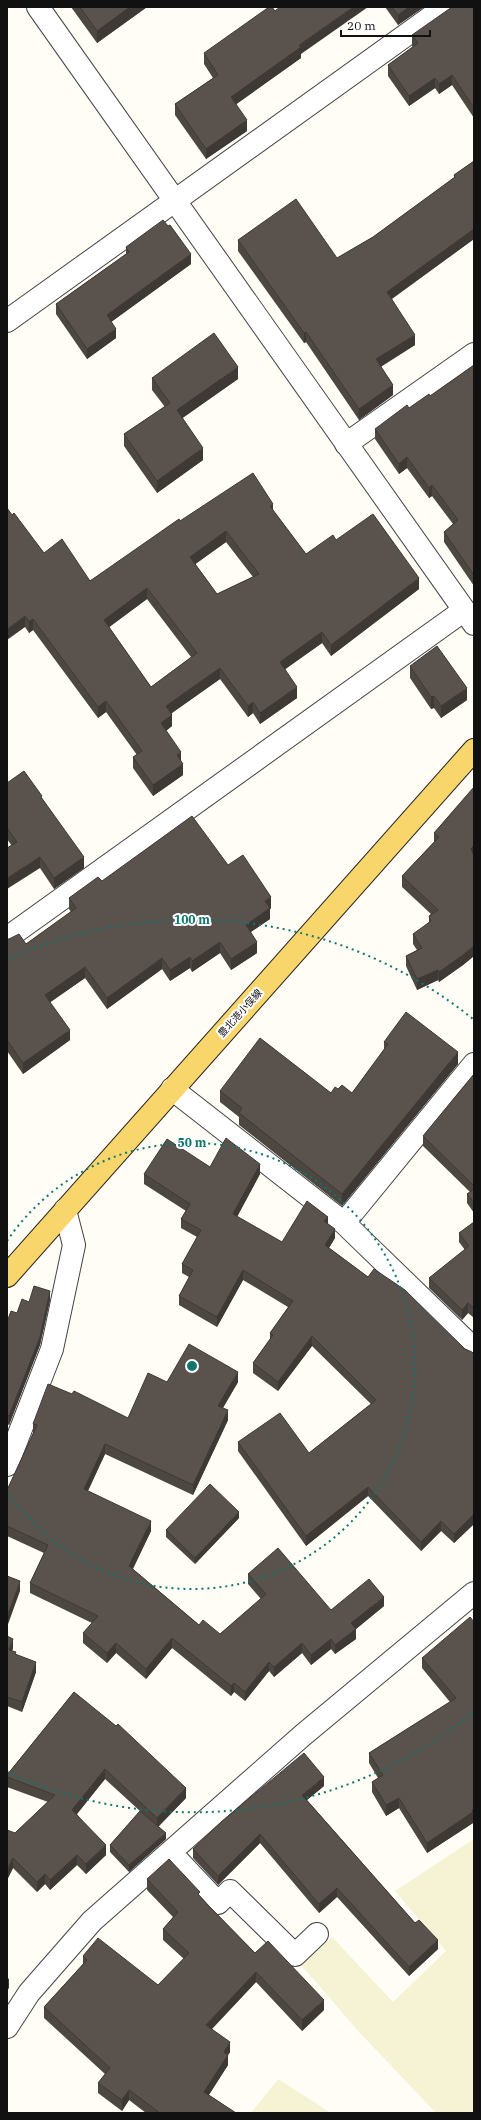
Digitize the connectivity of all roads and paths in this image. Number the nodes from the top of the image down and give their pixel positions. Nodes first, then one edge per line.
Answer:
1 (38, 7) edge
2 (446, 7) edge
3 (174, 203) junction
4 (7, 321) edge
5 (474, 354) edge
6 (346, 444) junction
7 (469, 618) edge
8 (474, 750) edge
9 (7, 938) edge
10 (474, 1064) edge
11 (172, 1090) junction
12 (65, 1210) junction
13 (344, 1223) junction
14 (7, 1276) edge
15 (474, 1349) edge
16 (7, 1465) edge
17 (474, 1593) edge
18 (170, 1852) junction
19 (317, 1934) dead end
20 (7, 2027) edge

1 - 3 street
2 - 3 street
3 - 4 street
3 - 6 street
5 - 6 street
6 - 7 street
7 - 9 street
8 - 11 main road, 豊北港小俣線
10 - 13 street
11 - 12 main road, 豊北港小俣線
11 - 13 street
12 - 14 main road, 豊北港小俣線
12 - 16 street
13 - 15 street
17 - 18 street
18 - 19 street
18 - 20 street

